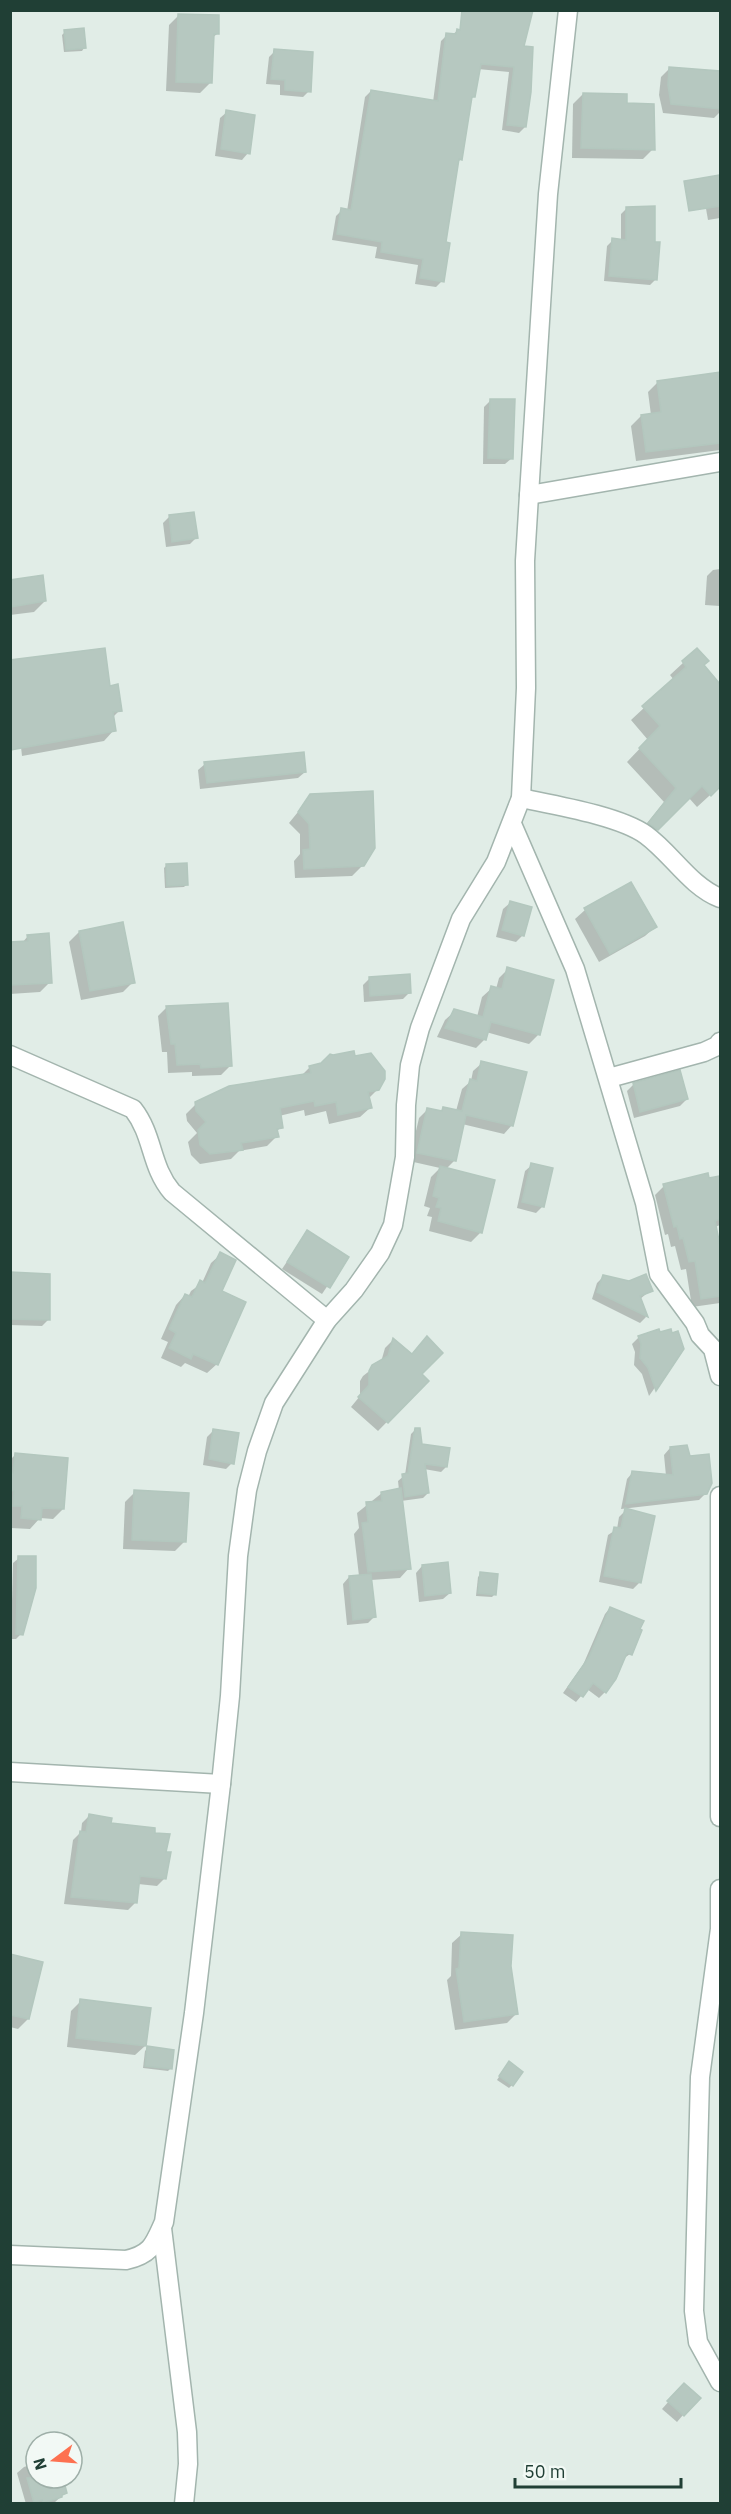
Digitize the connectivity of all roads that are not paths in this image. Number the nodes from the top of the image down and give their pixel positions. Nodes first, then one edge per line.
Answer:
1 (568, 10) edge
2 (720, 462) edge
3 (529, 495) junction
4 (521, 798) junction
5 (512, 824) junction
6 (720, 897) edge
7 (720, 1042) edge
8 (10, 1055) edge
9 (609, 1078) junction
10 (327, 1320) junction
11 (720, 1376) edge
12 (720, 1496) edge
13 (10, 1772) edge
14 (221, 1784) junction
15 (720, 1817) edge
16 (720, 1889) edge
17 (713, 2023) edge
18 (162, 2228) junction
19 (10, 2255) edge
20 (720, 2382) edge
21 (184, 2504) edge

1 - 3 street
2 - 3 street
3 - 4 street
4 - 5 street
4 - 6 street
5 - 9 street
5 - 10 street
7 - 9 street
8 - 10 street
9 - 11 street
10 - 14 street
12 - 15 street
13 - 14 street
14 - 18 street
16 - 17 street
17 - 20 street
18 - 19 street
18 - 21 street

